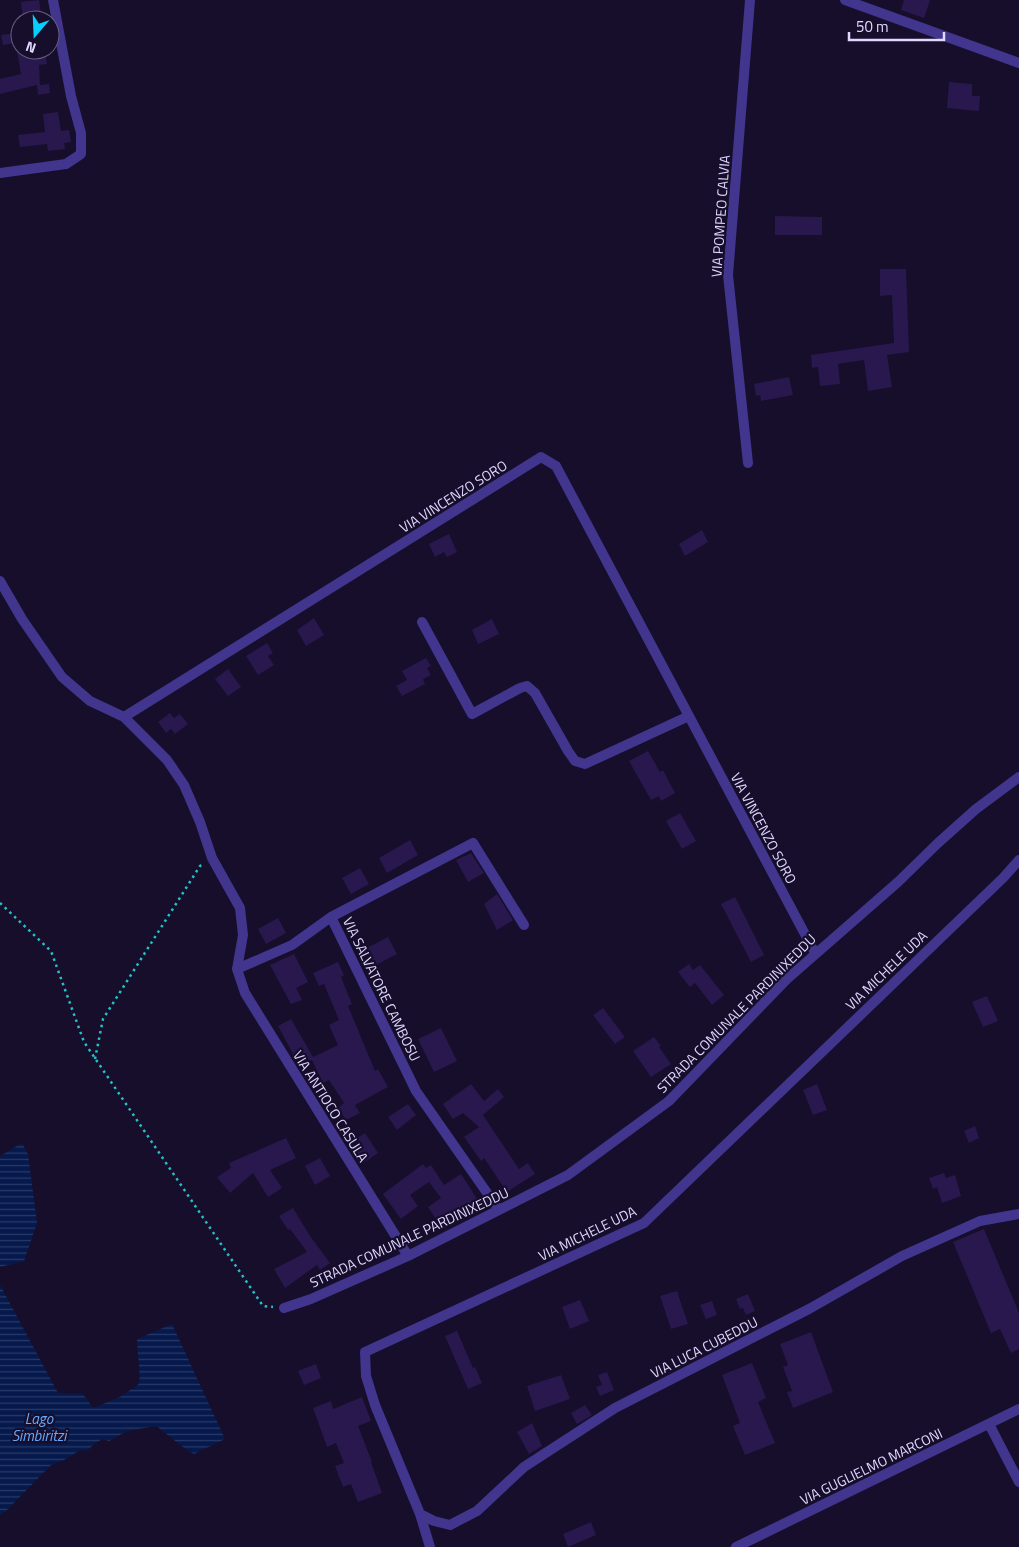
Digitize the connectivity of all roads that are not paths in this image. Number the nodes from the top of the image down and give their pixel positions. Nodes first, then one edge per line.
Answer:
1 (53, 0) edge
2 (750, 0) edge
3 (846, 0) edge
4 (1019, 63) edge
5 (0, 173) edge
6 (748, 463) dead end
7 (0, 580) edge
8 (422, 622) dead end
9 (689, 716) junction
10 (124, 717) junction
11 (1019, 777) edge
12 (1019, 860) edge
13 (331, 918) junction
14 (524, 925) dead end
15 (815, 953) junction
16 (237, 968) junction
17 (499, 1210) junction
18 (1019, 1214) edge
19 (408, 1256) junction
20 (284, 1308) road end
21 (1019, 1409) edge
22 (989, 1424) junction
23 (1019, 1482) edge
24 (420, 1514) junction
25 (430, 1547) edge
26 (736, 1547) edge

1 - 5 street
2 - 6 street, VIA POMPEO CALVIA
3 - 4 street
7 - 10 street, VIA ANTIOCO CASULA
8 - 9 street
9 - 10 street, VIA VINCENZO SORO
9 - 15 street, VIA VINCENZO SORO
10 - 16 street, VIA ANTIOCO CASULA
11 - 15 street, STRADA COMUNALE PARDINIXEDDU
12 - 24 street, VIA MICHELE UDA
13 - 14 street, VIA SALVATORE CAMBOSU
13 - 16 street
13 - 17 street, VIA SALVATORE CAMBOSU
15 - 17 street, STRADA COMUNALE PARDINIXEDDU
16 - 19 street, VIA ANTIOCO CASULA
17 - 19 street, STRADA COMUNALE PARDINIXEDDU
18 - 24 street, VIA LUCA CUBEDDU
19 - 20 street, STRADA COMUNALE PARDINIXEDDU
21 - 22 street, VIA GUGLIELMO MARCONI
22 - 23 street
22 - 26 street, VIA GUGLIELMO MARCONI
24 - 25 street, VIA MICHELE UDA

